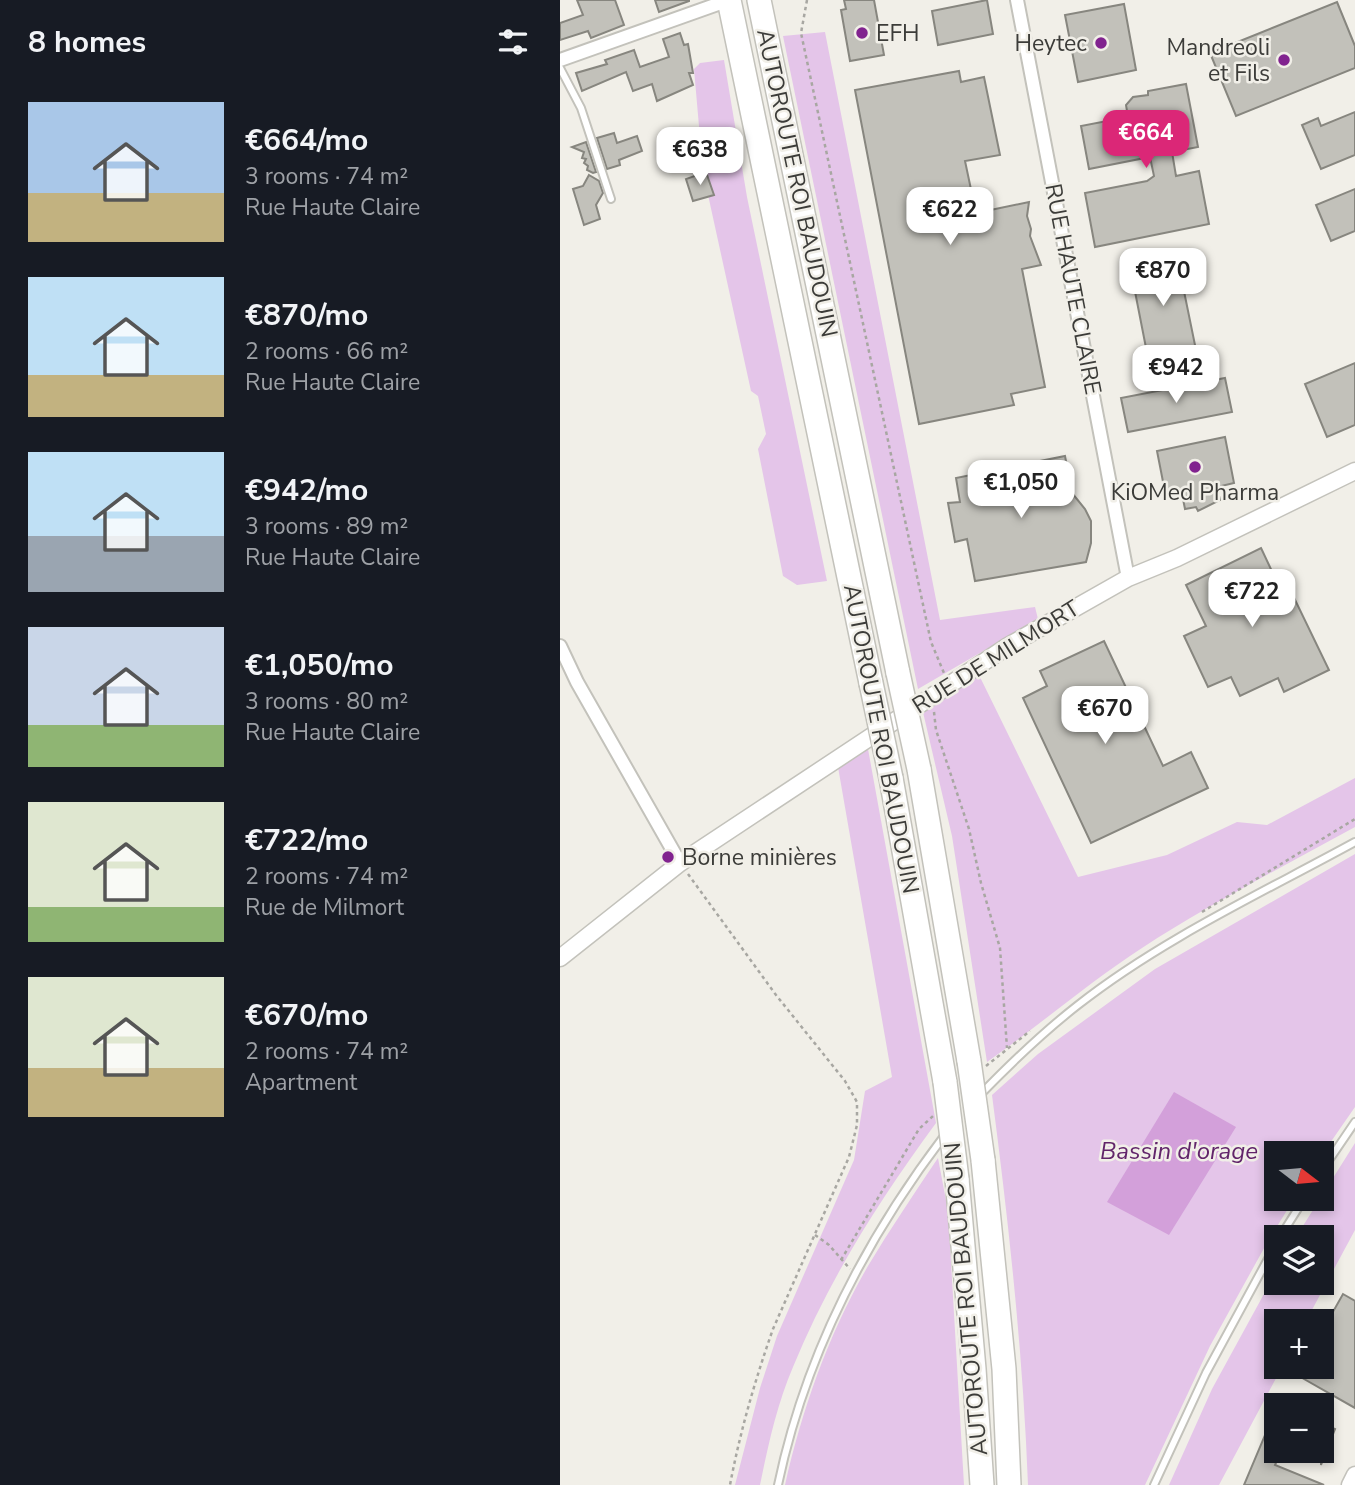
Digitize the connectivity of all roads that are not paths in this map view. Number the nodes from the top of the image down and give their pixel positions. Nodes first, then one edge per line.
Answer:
1 (729, 0) edge
2 (759, 0) edge
3 (1017, 0) edge
4 (560, 60) edge
5 (560, 68) edge
6 (611, 199) dead end
7 (1355, 471) edge
8 (1128, 578) junction
9 (560, 646) edge
10 (1355, 842) edge
11 (680, 863) junction
12 (560, 958) edge
13 (971, 1105) dead end
14 (1355, 1122) edge
15 (954, 1123) dead end
16 (1334, 1153) edge
17 (1264, 1266) edge
18 (1355, 1475) edge
19 (778, 1485) edge
20 (982, 1485) edge
21 (1009, 1485) edge
22 (1154, 1485) edge
23 (1350, 1485) edge

1 - 4 street
1 - 20 highway, AUTOROUTE ROI BAUDOUIN, bridge
2 - 21 highway, AUTOROUTE ROI BAUDOUIN, bridge
3 - 8 street, RUE HAUTE CLAIRE
5 - 6 lane
7 - 8 street, RUE DE MILMORT
8 - 11 street, RUE DE MILMORT
9 - 11 street
10 - 13 lane
11 - 12 street, RUE DE MILMORT
14 - 16 lane
15 - 19 lane
17 - 22 lane
18 - 23 street

